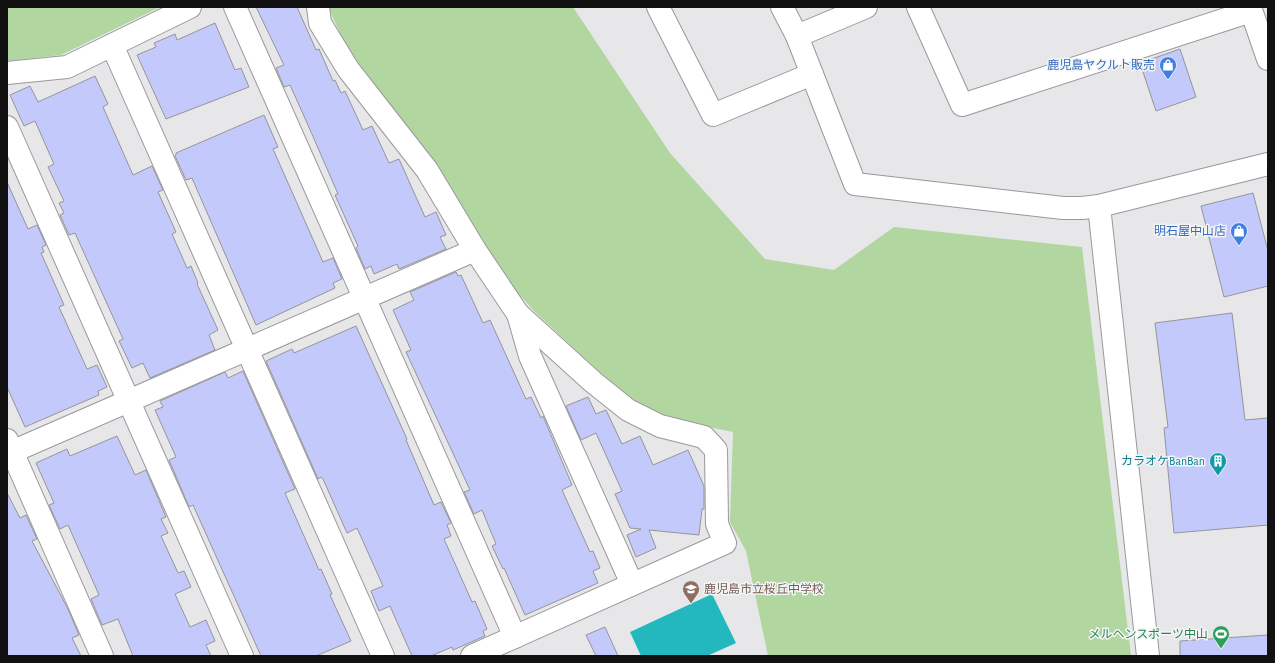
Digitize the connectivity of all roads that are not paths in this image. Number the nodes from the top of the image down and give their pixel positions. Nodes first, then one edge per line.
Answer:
1 (190, 7) edge
2 (235, 7) edge
3 (318, 7) edge
4 (658, 7) edge
5 (782, 7) edge
6 (866, 7) edge
7 (918, 7) edge
8 (1250, 9) edge
9 (797, 36) junction
10 (112, 45) junction
11 (1268, 59) edge
12 (7, 73) edge
13 (812, 74) junction
14 (7, 127) edge
15 (1268, 164) edge
16 (1099, 206) junction
17 (475, 250) junction
18 (365, 298) junction
19 (518, 314) junction
20 (247, 349) junction
21 (129, 401) junction
22 (9, 449) edge
23 (632, 584) junction
24 (515, 637) junction
25 (102, 656) edge
26 (242, 656) edge
27 (383, 656) edge
28 (472, 656) edge
29 (1148, 656) edge

1 - 10 street
2 - 18 street
3 - 17 street
4 - 13 street
5 - 9 street
6 - 9 street
7 - 8 street
8 - 11 street
9 - 13 street
10 - 12 street
10 - 20 street
13 - 16 street
14 - 21 street
15 - 16 street
16 - 29 street
17 - 18 street
17 - 19 street
18 - 20 street
18 - 24 street
19 - 23 street
19 - 23 street
20 - 21 street
20 - 27 street
21 - 22 street
21 - 26 street
22 - 25 street
23 - 24 street
24 - 28 street

